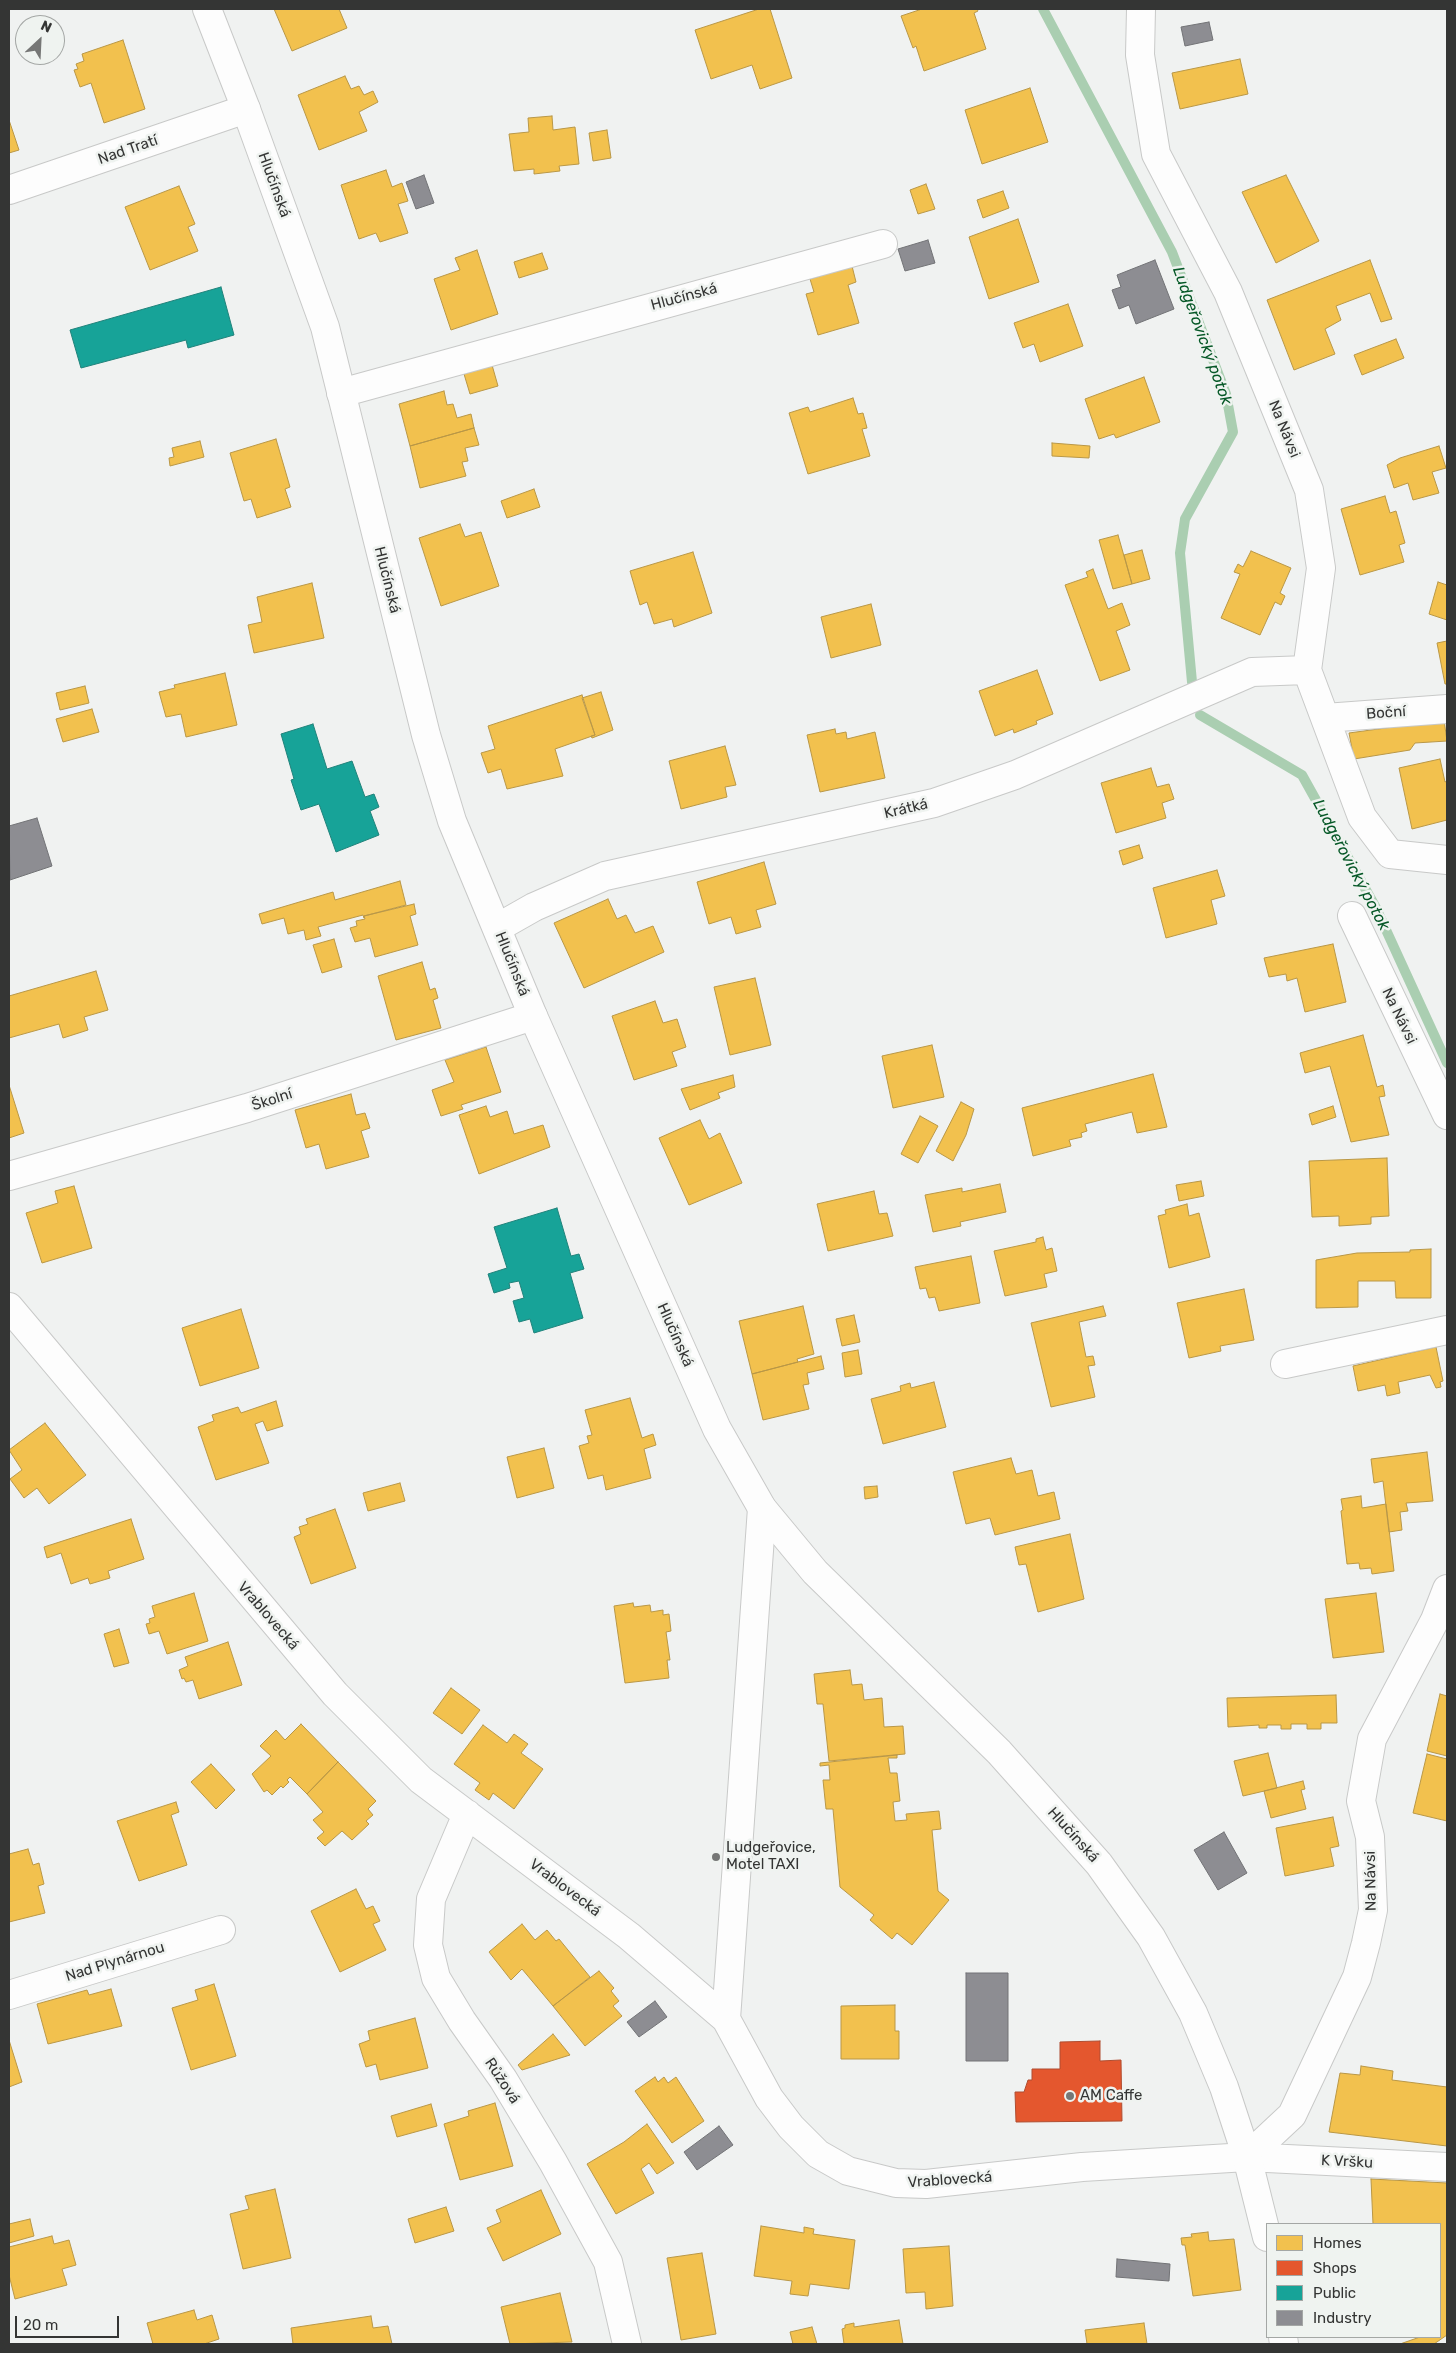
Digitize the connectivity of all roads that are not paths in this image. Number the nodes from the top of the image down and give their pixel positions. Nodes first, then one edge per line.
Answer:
1 (207, 9) edge
2 (1141, 9) edge
3 (246, 109) junction
4 (9, 190) edge
5 (883, 244) dead end
6 (341, 392) junction
7 (1308, 670) junction
8 (1447, 709) edge
9 (1325, 718) junction
10 (1447, 860) edge
11 (1352, 916) dead end
12 (497, 928) junction
13 (534, 1016) junction
14 (1447, 1115) edge
15 (9, 1176) edge
16 (9, 1307) edge
17 (1447, 1330) edge
18 (1285, 1364) dead end
19 (762, 1508) junction
20 (1447, 1589) edge
21 (467, 1814) junction
22 (220, 1930) dead end
23 (9, 1994) edge
24 (726, 2019) junction
25 (1247, 2157) junction
26 (1447, 2167) edge
27 (1266, 2233) edge
28 (627, 2344) edge

1 - 3 street, Hlučínská
2 - 7 street, Na Návsi
3 - 4 street, Nad Tratí
3 - 6 street, Hlučínská
5 - 6 street, Hlučínská
6 - 12 street, Hlučínská
7 - 9 street, Na Návsi
7 - 12 street, Krátká
8 - 9 street, Boční
9 - 10 street, Na Návsi
11 - 14 street, Na Návsi
12 - 13 street, Hlučínská
13 - 15 street, Školní
13 - 19 street, Hlučínská
16 - 21 street, Vrablovecká
17 - 18 street
19 - 24 street
19 - 25 street, Hlučínská
20 - 25 street, Na Návsi
21 - 24 street, Vrablovecká
21 - 28 street, Růžová
22 - 23 street, Nad Plynárnou
24 - 25 street, Vrablovecká
25 - 26 street, K Vršku
25 - 27 street, Hlučínská

